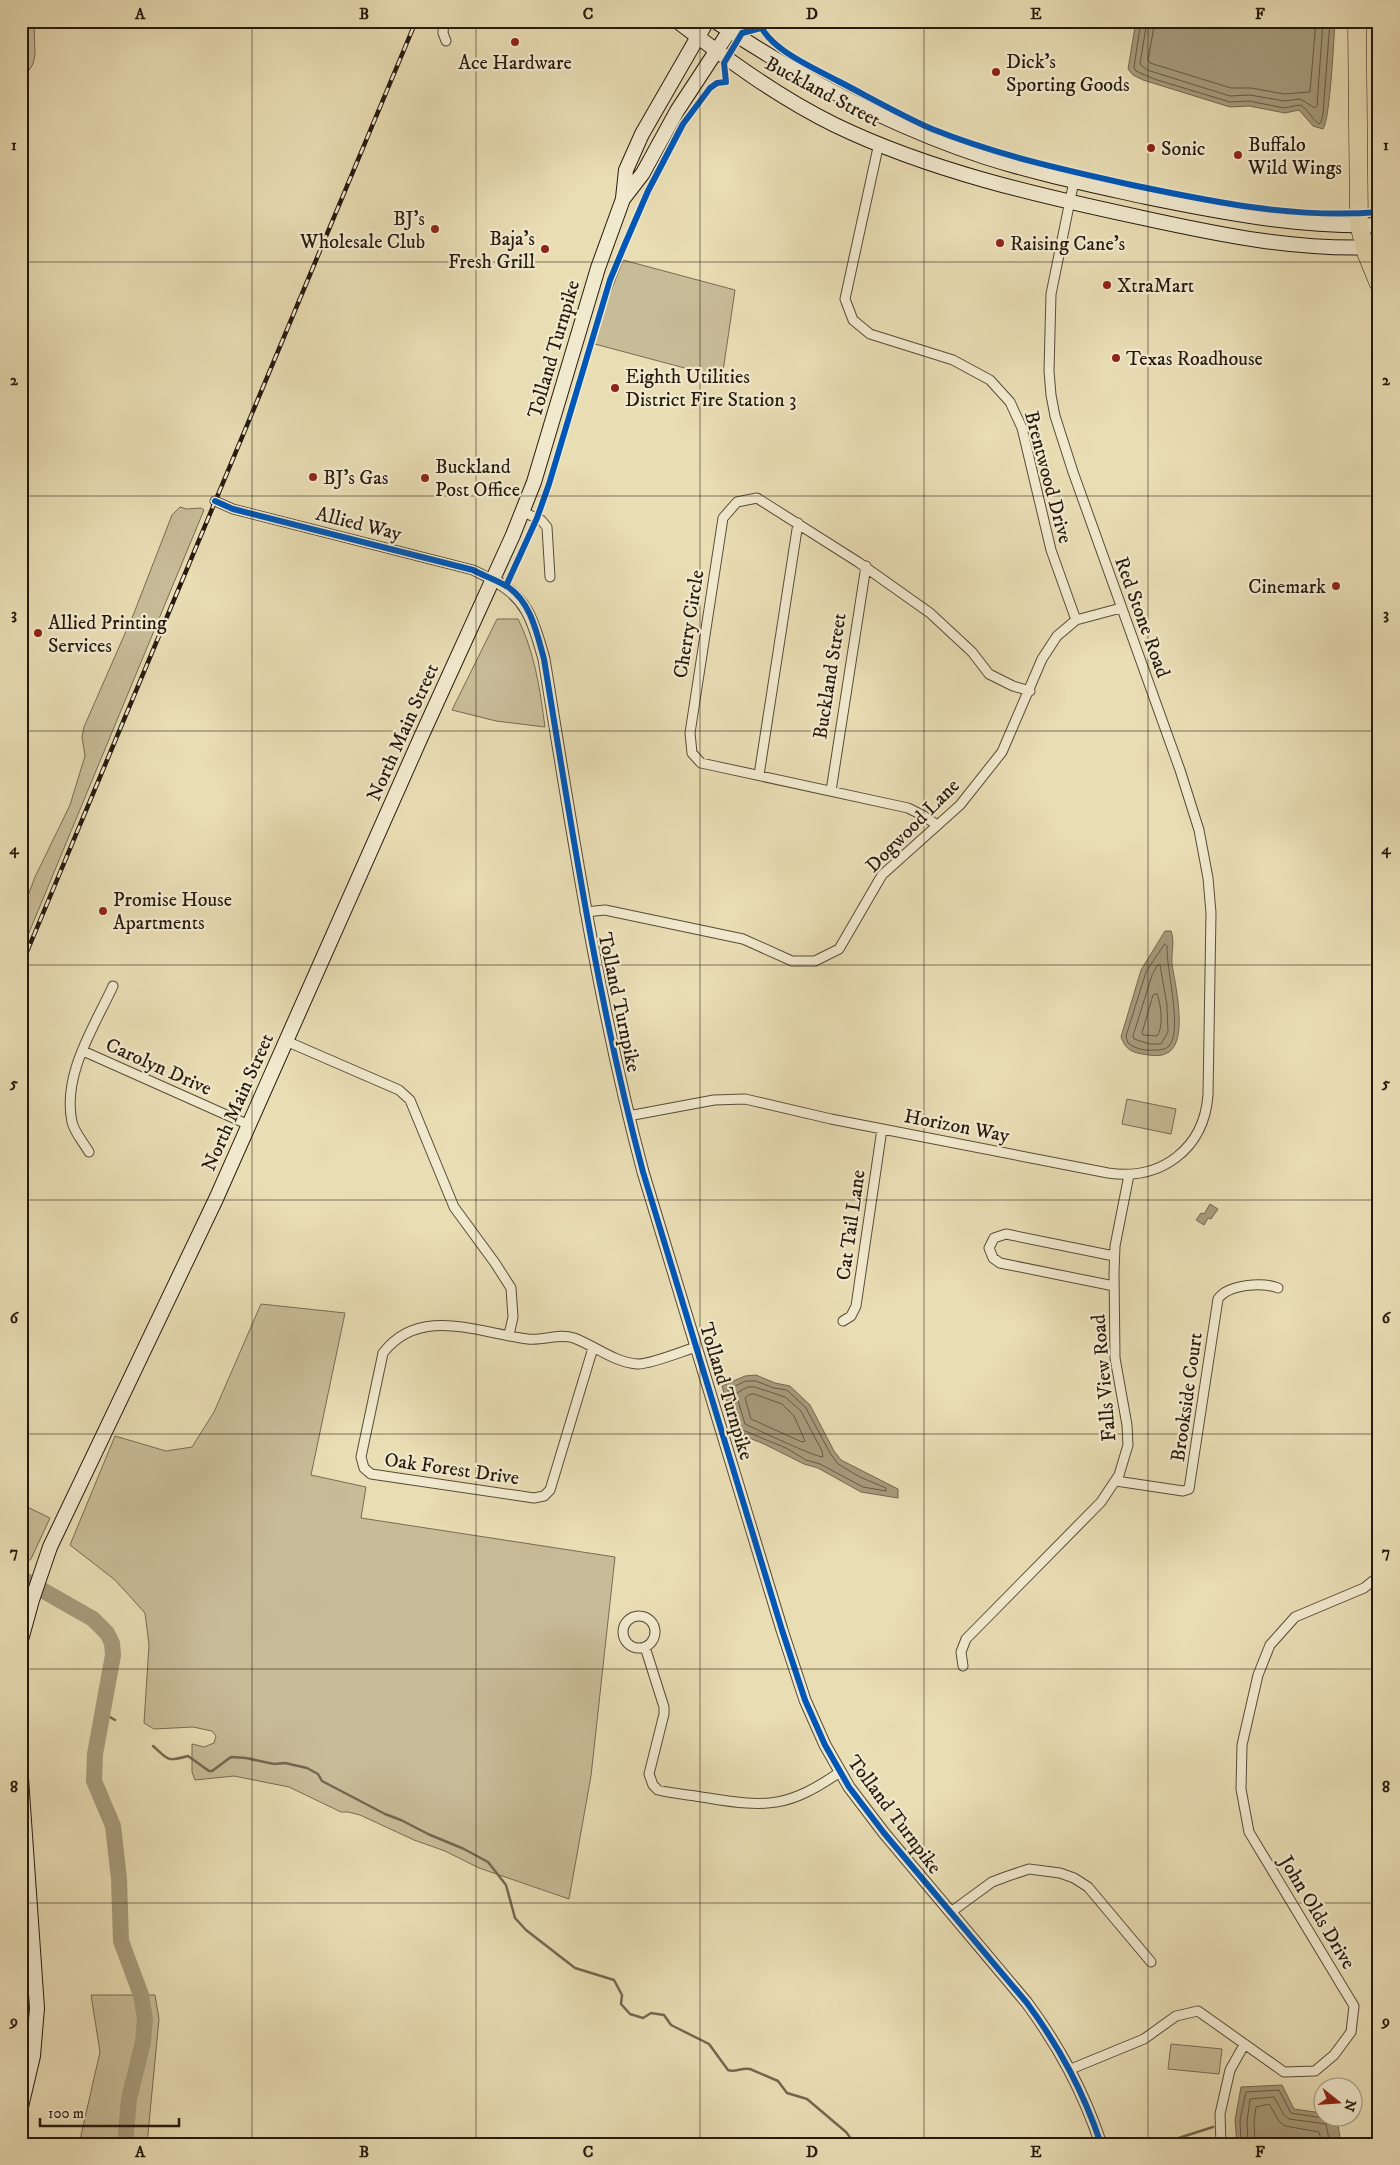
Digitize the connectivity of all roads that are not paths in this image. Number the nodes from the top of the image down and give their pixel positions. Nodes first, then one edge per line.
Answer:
1 (444, 21) edge
2 (677, 21) edge
3 (707, 21) edge
4 (715, 21) edge
5 (1357, 21) edge
6 (733, 26) edge
7 (698, 37) junction
8 (446, 42) dead end
9 (716, 51) junction
10 (879, 143) junction
11 (1074, 181) junction
12 (623, 199) junction
13 (1070, 202) junction
14 (1359, 225) junction
15 (1379, 225) edge
16 (1372, 247) edge
17 (1379, 284) edge
18 (215, 501) dead end
19 (523, 512) junction
20 (798, 523) junction
21 (866, 566) junction
22 (550, 577) dead end
23 (493, 580) junction
24 (1121, 608) junction
25 (1076, 620) junction
26 (1030, 691) junction
27 (759, 775) junction
28 (831, 791) junction
29 (937, 826) junction
30 (585, 912) junction
31 (113, 986) dead end
32 (286, 1041) junction
33 (83, 1051) junction
34 (1208, 1067) joint
35 (628, 1116) junction
36 (249, 1124) junction
37 (882, 1129) junction
38 (89, 1152) dead end
39 (1129, 1175) junction
40 (1114, 1256) junction
41 (1114, 1286) junction
42 (1278, 1288) dead end
43 (843, 1321) dead end
44 (509, 1336) junction
45 (593, 1348) junction
46 (696, 1348) junction
47 (1116, 1482) junction
48 (1379, 1576) edge
49 (21, 1640) edge
50 (645, 1647) dead end
51 (963, 1666) dead end
52 (840, 1772) junction
53 (21, 1778) edge
54 (951, 1912) junction
55 (27, 1925) edge
56 (1150, 1962) dead end
57 (1244, 2045) junction
58 (1071, 2069) junction
59 (21, 2107) edge
60 (1101, 2144) edge
61 (1221, 2144) edge

1 - 8 street
2 - 7 main road, Buckland Street
3 - 7 main road, Tolland Turnpike
4 - 6 main road, Buckland Street
5 - 14 highway
6 - 9 main road, Tolland Turnpike
6 - 11 main road, Buckland Street
7 - 9 main road, Buckland Street
7 - 12 main road, Tolland Turnpike
9 - 10 main road, Buckland Street
9 - 12 main road, Tolland Turnpike
10 - 13 main road, Buckland Street
10 - 25 street, Brentwood Drive
11 - 13 street, Red Stone Road
11 - 14 main road, Buckland Street
12 - 19 main road, Tolland Turnpike
13 - 16 main road, Buckland Street
13 - 24 street, Red Stone Road
14 - 15 main road, Buckland Street
14 - 16 highway
16 - 17 highway
18 - 23 street, Allied Way
19 - 22 street
19 - 23 main road, Tolland Turnpike
20 - 21 street, Cherry Circle
20 - 27 street
20 - 27 street, Cherry Circle
21 - 26 street, Cherry Circle
21 - 28 street, Buckland Street
23 - 30 street, Tolland Turnpike
23 - 32 main road, North Main Street
24 - 25 street, Dogwood Lane
24 - 34 street, Red Stone Road
25 - 26 street, Dogwood Lane
26 - 29 street, Dogwood Lane
27 - 28 street, Cherry Circle
28 - 29 street, Cherry Circle
29 - 30 street, Dogwood Lane
30 - 35 street, Tolland Turnpike
31 - 33 street
32 - 36 main road, North Main Street
32 - 44 street
33 - 36 street, Carolyn Drive
33 - 38 street
34 - 39 street, Horizon Way
35 - 37 street, Horizon Way
35 - 46 street, Tolland Turnpike
36 - 49 main road, North Main Street
37 - 39 street, Horizon Way
37 - 43 street, Cat Tail Lane
39 - 40 street, Falls View Road
40 - 41 street, Falls View Road
40 - 41 street
41 - 47 street, Falls View Road
42 - 47 street, Brookside Court
44 - 45 street, Oak Forest Drive
44 - 45 street, Oak Forest Drive
45 - 46 street, Oak Forest Drive
46 - 52 street, Tolland Turnpike
47 - 51 street, Falls View Road
48 - 57 street, John Olds Drive
50 - 52 street
52 - 54 street, Tolland Turnpike
53 - 55 main road
54 - 56 street
54 - 58 street, Tolland Turnpike
55 - 59 main road
57 - 58 street, John Olds Drive
57 - 61 street
58 - 60 street, Tolland Turnpike

